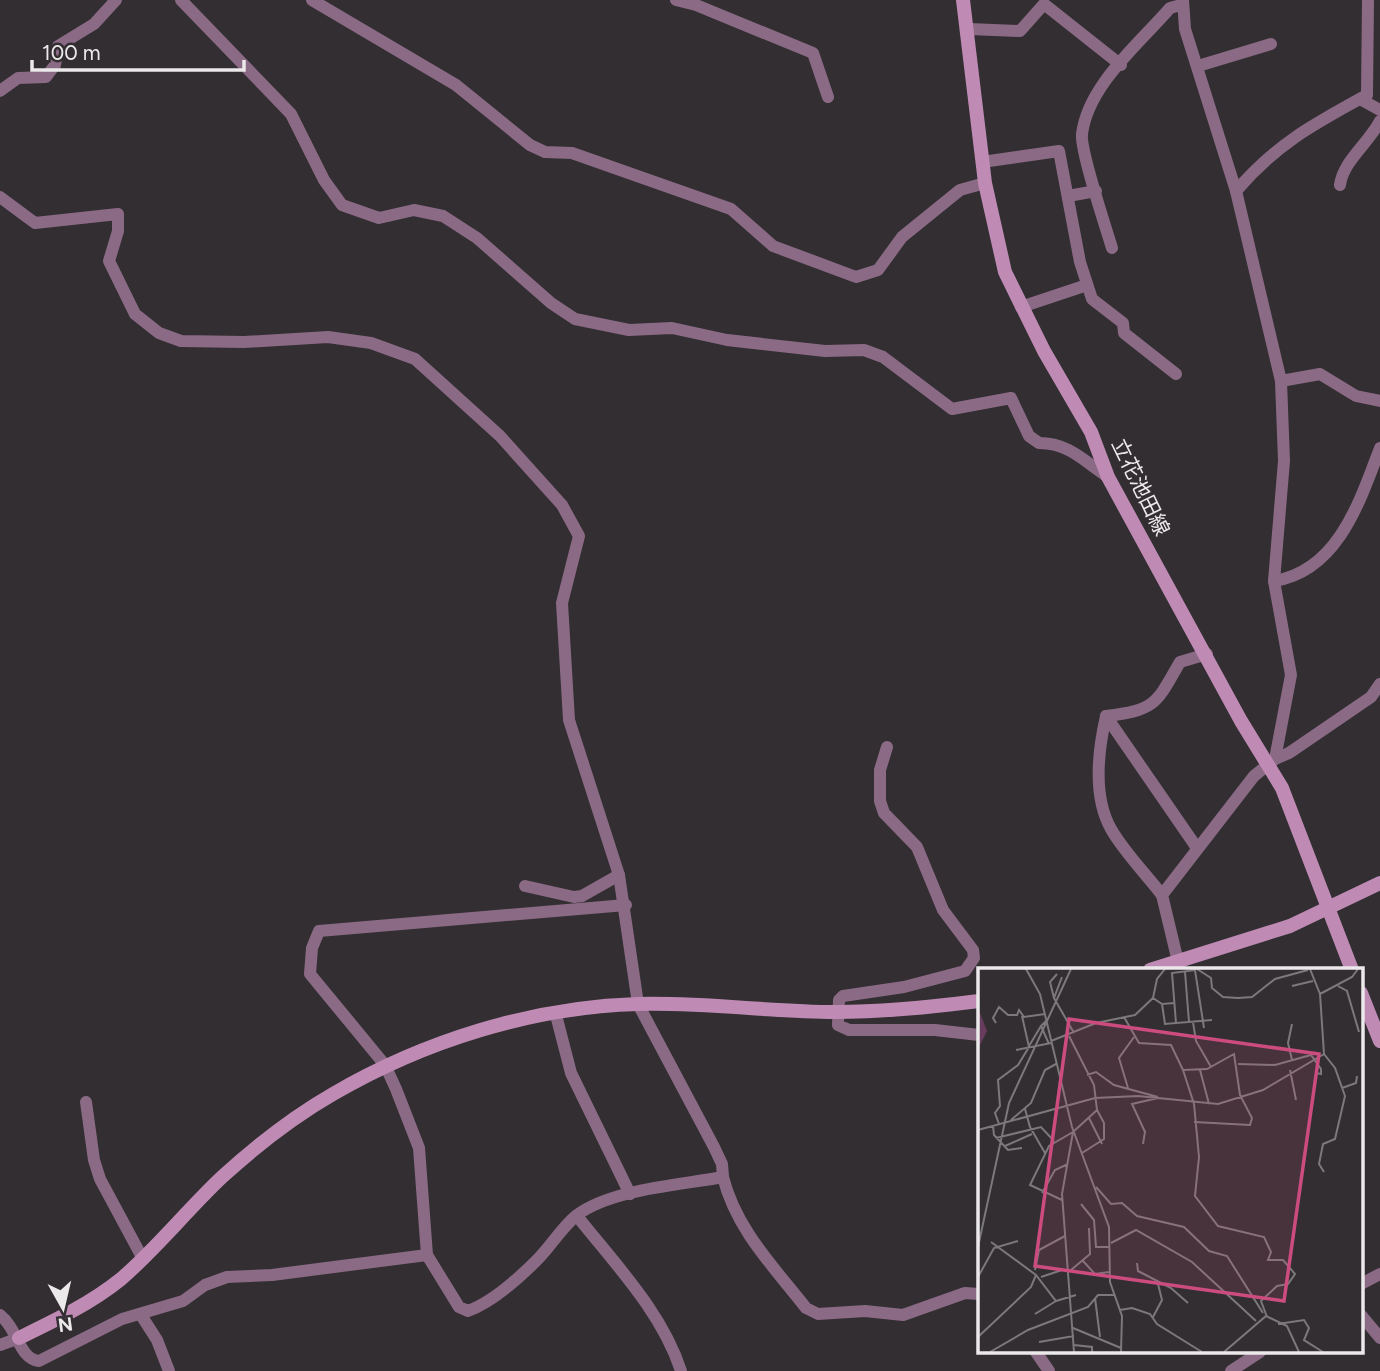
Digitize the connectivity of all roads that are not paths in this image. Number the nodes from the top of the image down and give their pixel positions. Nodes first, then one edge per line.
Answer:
1 (116, 0) edge
2 (181, 0) edge
3 (312, 0) edge
4 (676, 0) edge
5 (964, 0) edge
6 (1368, 0) edge
7 (695, 2) edge
8 (1182, 3) edge
9 (969, 29) junction
10 (1271, 44) dead end
11 (1121, 65) junction
12 (1198, 66) junction
13 (0, 91) edge
14 (828, 97) dead end
15 (1360, 99) junction
16 (1380, 110) edge
17 (1380, 121) edge
18 (982, 162) junction
19 (985, 183) junction
20 (1340, 186) dead end
21 (1096, 191) junction
22 (1236, 191) junction
23 (1068, 196) junction
24 (0, 197) edge
25 (1112, 248) dead end
26 (1087, 285) junction
27 (1021, 307) junction
28 (1176, 374) dead end
29 (1281, 382) junction
30 (1380, 401) edge
31 (1380, 448) edge
32 (1108, 477) junction
33 (1274, 582) junction
34 (1207, 654) junction
35 (1380, 684) edge
36 (1375, 701) edge
37 (1106, 716) junction
38 (887, 747) dead end
39 (1271, 761) junction
40 (1197, 848) junction
41 (619, 875) junction
42 (1380, 883) edge
43 (525, 886) dead end
44 (1162, 895) junction
45 (626, 905) junction
46 (1328, 908) junction
47 (1179, 967) edge
48 (1351, 968) edge
49 (1362, 996) edge
50 (978, 1001) edge
51 (638, 1004) junction
52 (838, 1012) junction
53 (556, 1015) junction
54 (978, 1035) edge
55 (1380, 1041) edge
56 (385, 1065) junction
57 (86, 1102) dead end
58 (723, 1177) junction
59 (630, 1194) junction
60 (577, 1216) junction
61 (428, 1255) junction
62 (143, 1259) junction
63 (1380, 1274) edge
64 (1363, 1278) edge
65 (978, 1294) edge
66 (0, 1315) edge
67 (141, 1315) junction
68 (1362, 1316) edge
69 (19, 1338) junction
70 (1380, 1338) edge
71 (0, 1345) edge
72 (1037, 1354) edge
73 (1257, 1354) edge
74 (169, 1371) edge
75 (681, 1371) edge
76 (1049, 1371) edge
77 (1231, 1371) edge

1 - 13 street
2 - 32 street
3 - 19 street
4 - 7 street
5 - 9 street, 立花池田線
6 - 15 street
7 - 14 street
8 - 11 street
8 - 12 street
9 - 11 street
9 - 18 street, 立花池田線
10 - 12 street
11 - 21 street
12 - 22 street
15 - 16 street
15 - 22 street
17 - 20 street
18 - 19 street, 立花池田線
18 - 23 street
19 - 27 street, 立花池田線
21 - 23 street
21 - 25 street
22 - 29 street
23 - 26 street
24 - 41 street
26 - 27 street
26 - 28 street
27 - 32 street, 立花池田線
29 - 30 street
29 - 33 street
31 - 33 street
32 - 34 street, 立花池田線
33 - 39 street
34 - 37 street
34 - 39 street, 立花池田線
35 - 36 street
36 - 39 street
37 - 40 street
37 - 44 street
38 - 52 street
39 - 40 street
39 - 46 street, 立花池田線
40 - 44 street
41 - 43 street
41 - 45 street
42 - 46 street
44 - 47 street
45 - 51 street
45 - 56 street
46 - 47 street
46 - 48 street, 立花池田線
49 - 55 street
50 - 52 street
51 - 52 street
51 - 53 street
51 - 58 street
52 - 54 street
53 - 56 street
53 - 59 street
56 - 61 street
56 - 62 street
57 - 62 street
58 - 59 street
58 - 65 street
59 - 60 street
60 - 61 street
60 - 75 street
61 - 67 street
62 - 69 street
63 - 64 street
66 - 69 street
67 - 69 street
67 - 74 street
68 - 70 street
69 - 71 street
72 - 76 street
73 - 77 street

